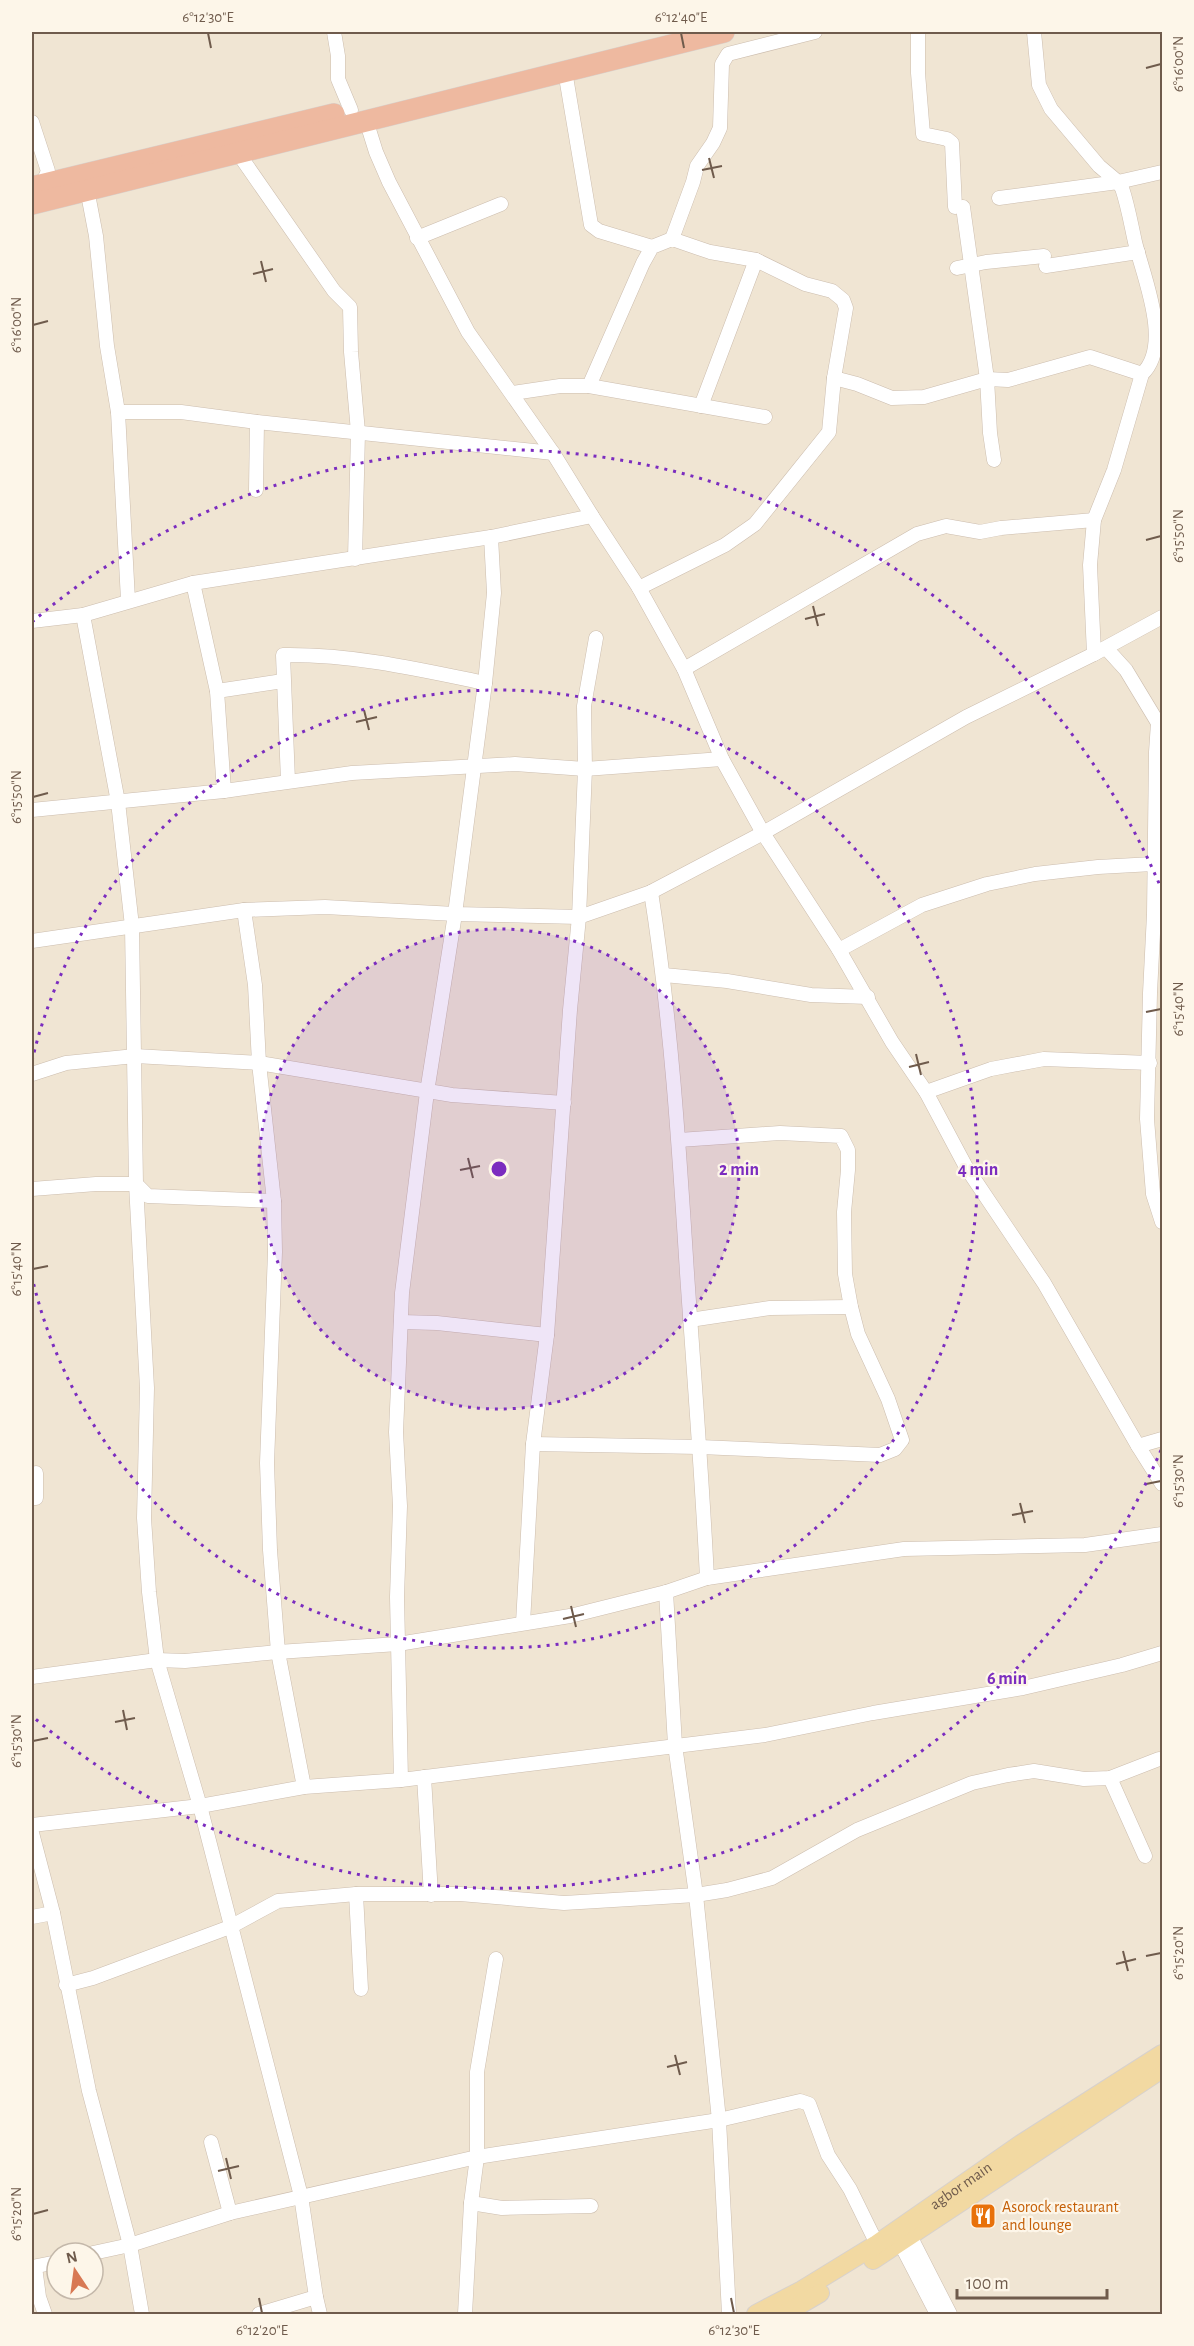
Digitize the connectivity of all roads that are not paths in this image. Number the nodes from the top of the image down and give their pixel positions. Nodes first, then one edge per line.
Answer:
1 (334, 32) edge
2 (669, 32) edge
3 (724, 32) edge
4 (815, 32) edge
5 (918, 32) edge
6 (1034, 32) edge
7 (565, 71) junction
8 (358, 115) junction
9 (32, 122) edge
10 (238, 153) junction
11 (1162, 172) edge
12 (1118, 182) junction
13 (37, 186) edge
14 (87, 189) junction
15 (999, 198) dead end
16 (32, 204) edge
17 (501, 204) dead end
18 (417, 238) junction
19 (672, 239) junction
20 (652, 247) junction
21 (1138, 252) junction
22 (756, 260) junction
23 (964, 266) junction
24 (1142, 374) junction
25 (834, 378) junction
26 (987, 379) junction
27 (589, 387) junction
28 (513, 393) junction
29 (701, 406) junction
30 (118, 412) junction
31 (765, 417) dead end
32 (257, 422) junction
33 (358, 432) junction
34 (554, 453) junction
35 (994, 460) dead end
36 (256, 490) dead end
37 (592, 516) junction
38 (1094, 520) junction
39 (491, 537) junction
40 (355, 559) junction
41 (193, 582) junction
42 (639, 588) junction
43 (128, 600) junction
44 (83, 615) junction
45 (1162, 617) edge
46 (32, 621) edge
47 (596, 638) dead end
48 (1100, 651) junction
49 (684, 669) junction
50 (283, 681) junction
51 (485, 683) junction
52 (217, 691) junction
53 (1160, 723) edge
54 (722, 759) junction
55 (474, 767) junction
56 (585, 769) junction
57 (288, 781) junction
58 (224, 791) junction
59 (118, 802) junction
60 (32, 810) edge
61 (763, 833) junction
62 (1158, 865) edge
63 (651, 892) junction
64 (244, 909) junction
65 (454, 914) junction
66 (579, 917) junction
67 (132, 926) junction
68 (32, 941) edge
69 (839, 950) junction
70 (664, 975) junction
71 (868, 997) junction
72 (135, 1056) junction
73 (1150, 1062) junction
74 (259, 1063) junction
75 (32, 1074) edge
76 (428, 1092) junction
77 (926, 1092) junction
78 (564, 1103) junction
79 (679, 1140) junction
80 (136, 1184) junction
81 (32, 1189) edge
82 (274, 1201) junction
83 (1162, 1222) edge
84 (851, 1306) junction
85 (690, 1320) junction
86 (401, 1322) junction
87 (547, 1335) junction
88 (1162, 1439) edge
89 (533, 1444) junction
90 (1138, 1446) junction
91 (700, 1447) junction
92 (36, 1473) dead end
93 (1162, 1484) edge
94 (32, 1498) edge
95 (1162, 1534) edge
96 (707, 1578) junction
97 (666, 1592) junction
98 (523, 1623) junction
99 (398, 1644) junction
100 (278, 1652) junction
101 (1162, 1653) edge
102 (158, 1660) junction
103 (32, 1677) edge
104 (675, 1745) junction
105 (1159, 1759) dead end
106 (424, 1777) junction
107 (1110, 1778) junction
108 (401, 1780) junction
109 (304, 1787) junction
110 (200, 1806) junction
111 (32, 1825) edge
112 (32, 1833) edge
113 (1145, 1856) dead end
114 (356, 1894) junction
115 (431, 1895) junction
116 (696, 1895) junction
117 (53, 1913) junction
118 (32, 1917) edge
119 (230, 1927) junction
120 (496, 1959) dead end
121 (66, 1985) junction
122 (361, 1989) dead end
123 (1162, 2054) edge
124 (1162, 2069) edge
125 (719, 2120) junction
126 (210, 2142) dead end
127 (477, 2157) junction
128 (301, 2196) junction
129 (471, 2203) junction
130 (591, 2206) dead end
131 (230, 2213) junction
132 (902, 2234) junction
133 (877, 2244) junction
134 (130, 2245) junction
135 (105, 2250) edge
136 (33, 2267) edge
137 (316, 2297) junction
138 (45, 2314) edge
139 (142, 2314) edge
140 (259, 2314) edge
141 (320, 2314) edge
142 (465, 2314) edge
143 (729, 2314) edge
144 (756, 2314) edge
145 (784, 2314) edge
146 (937, 2314) edge
147 (950, 2314) edge

1 - 8 street
2 - 8 highway
3 - 7 highway
4 - 19 street
5 - 23 street
6 - 12 street
7 - 8 highway
7 - 20 street
8 - 10 highway
8 - 13 highway
8 - 18 street
9 - 13 street
10 - 14 highway
10 - 33 street
11 - 12 street
12 - 15 street
12 - 21 street
14 - 16 highway
14 - 30 street
17 - 18 street
18 - 28 street
19 - 20 street
19 - 22 street
20 - 27 street
21 - 23 street
21 - 24 street
22 - 25 street
22 - 29 street
23 - 26 street
24 - 26 street
24 - 38 street
25 - 26 street
25 - 42 street
26 - 35 street
27 - 28 street
27 - 29 street
28 - 34 street
29 - 31 street
30 - 32 street
30 - 43 street
32 - 33 street
32 - 36 street
33 - 34 street
33 - 40 street
34 - 37 street
37 - 39 street
37 - 42 street
38 - 48 street
38 - 49 street
39 - 40 street
39 - 51 street
40 - 41 street
41 - 43 street
41 - 52 street
42 - 49 street
43 - 44 street
44 - 46 street
44 - 59 street
45 - 48 street
47 - 56 street
48 - 53 street
48 - 61 street
49 - 54 street
50 - 51 street
50 - 52 street
50 - 57 street
51 - 55 street
52 - 58 street
53 - 62 street
54 - 56 street
54 - 61 street
55 - 56 street
55 - 57 street
55 - 65 street
56 - 66 street
57 - 58 street
58 - 59 street
59 - 60 street
59 - 67 street
61 - 63 street
61 - 69 street
62 - 69 street
62 - 73 street
63 - 66 street
63 - 70 street
64 - 65 street
64 - 67 street
64 - 74 street
65 - 66 street
65 - 76 street
66 - 78 street
67 - 68 street
67 - 72 street
69 - 71 street
70 - 71 street
70 - 79 street
71 - 77 street
72 - 74 street
72 - 75 street
72 - 80 street
73 - 77 street
73 - 83 street
74 - 76 street
74 - 82 street
76 - 78 street
76 - 86 street
77 - 90 street
78 - 87 street
79 - 84 street
79 - 85 street
80 - 81 street
80 - 82 street
80 - 102 street
82 - 100 street
84 - 85 street
84 - 91 street
85 - 91 street
86 - 87 street
86 - 99 street
87 - 89 street
88 - 90 street
89 - 91 street
89 - 98 street
90 - 93 street
91 - 96 street
92 - 94 street
95 - 96 street
96 - 97 street
97 - 98 street
97 - 104 street
98 - 99 street
99 - 100 street
99 - 108 street
100 - 102 street
100 - 109 street
101 - 104 street
102 - 103 street
102 - 110 street
104 - 106 street
104 - 116 street
105 - 107 street
106 - 108 street
106 - 115 street
107 - 113 street
107 - 116 street
108 - 109 street
109 - 110 street
110 - 111 street
110 - 119 street
112 - 117 street
114 - 115 street
114 - 119 street
114 - 122 street
115 - 116 street
116 - 125 street
117 - 118 street
117 - 121 street
119 - 121 street
119 - 128 street
120 - 127 street
121 - 134 street
123 - 132 main road, agbor main
124 - 132 main road, agbor main
125 - 127 street
125 - 133 street
125 - 143 street
126 - 131 street
127 - 128 street
127 - 129 street
128 - 131 street
128 - 137 street
129 - 130 street
129 - 142 street
131 - 134 street
132 - 133 main road, agbor main
132 - 145 main road, agbor main
132 - 146 street
132 - 147 street
133 - 144 main road, agbor main
134 - 135 street
134 - 139 street
136 - 138 street
137 - 140 street
137 - 141 street

